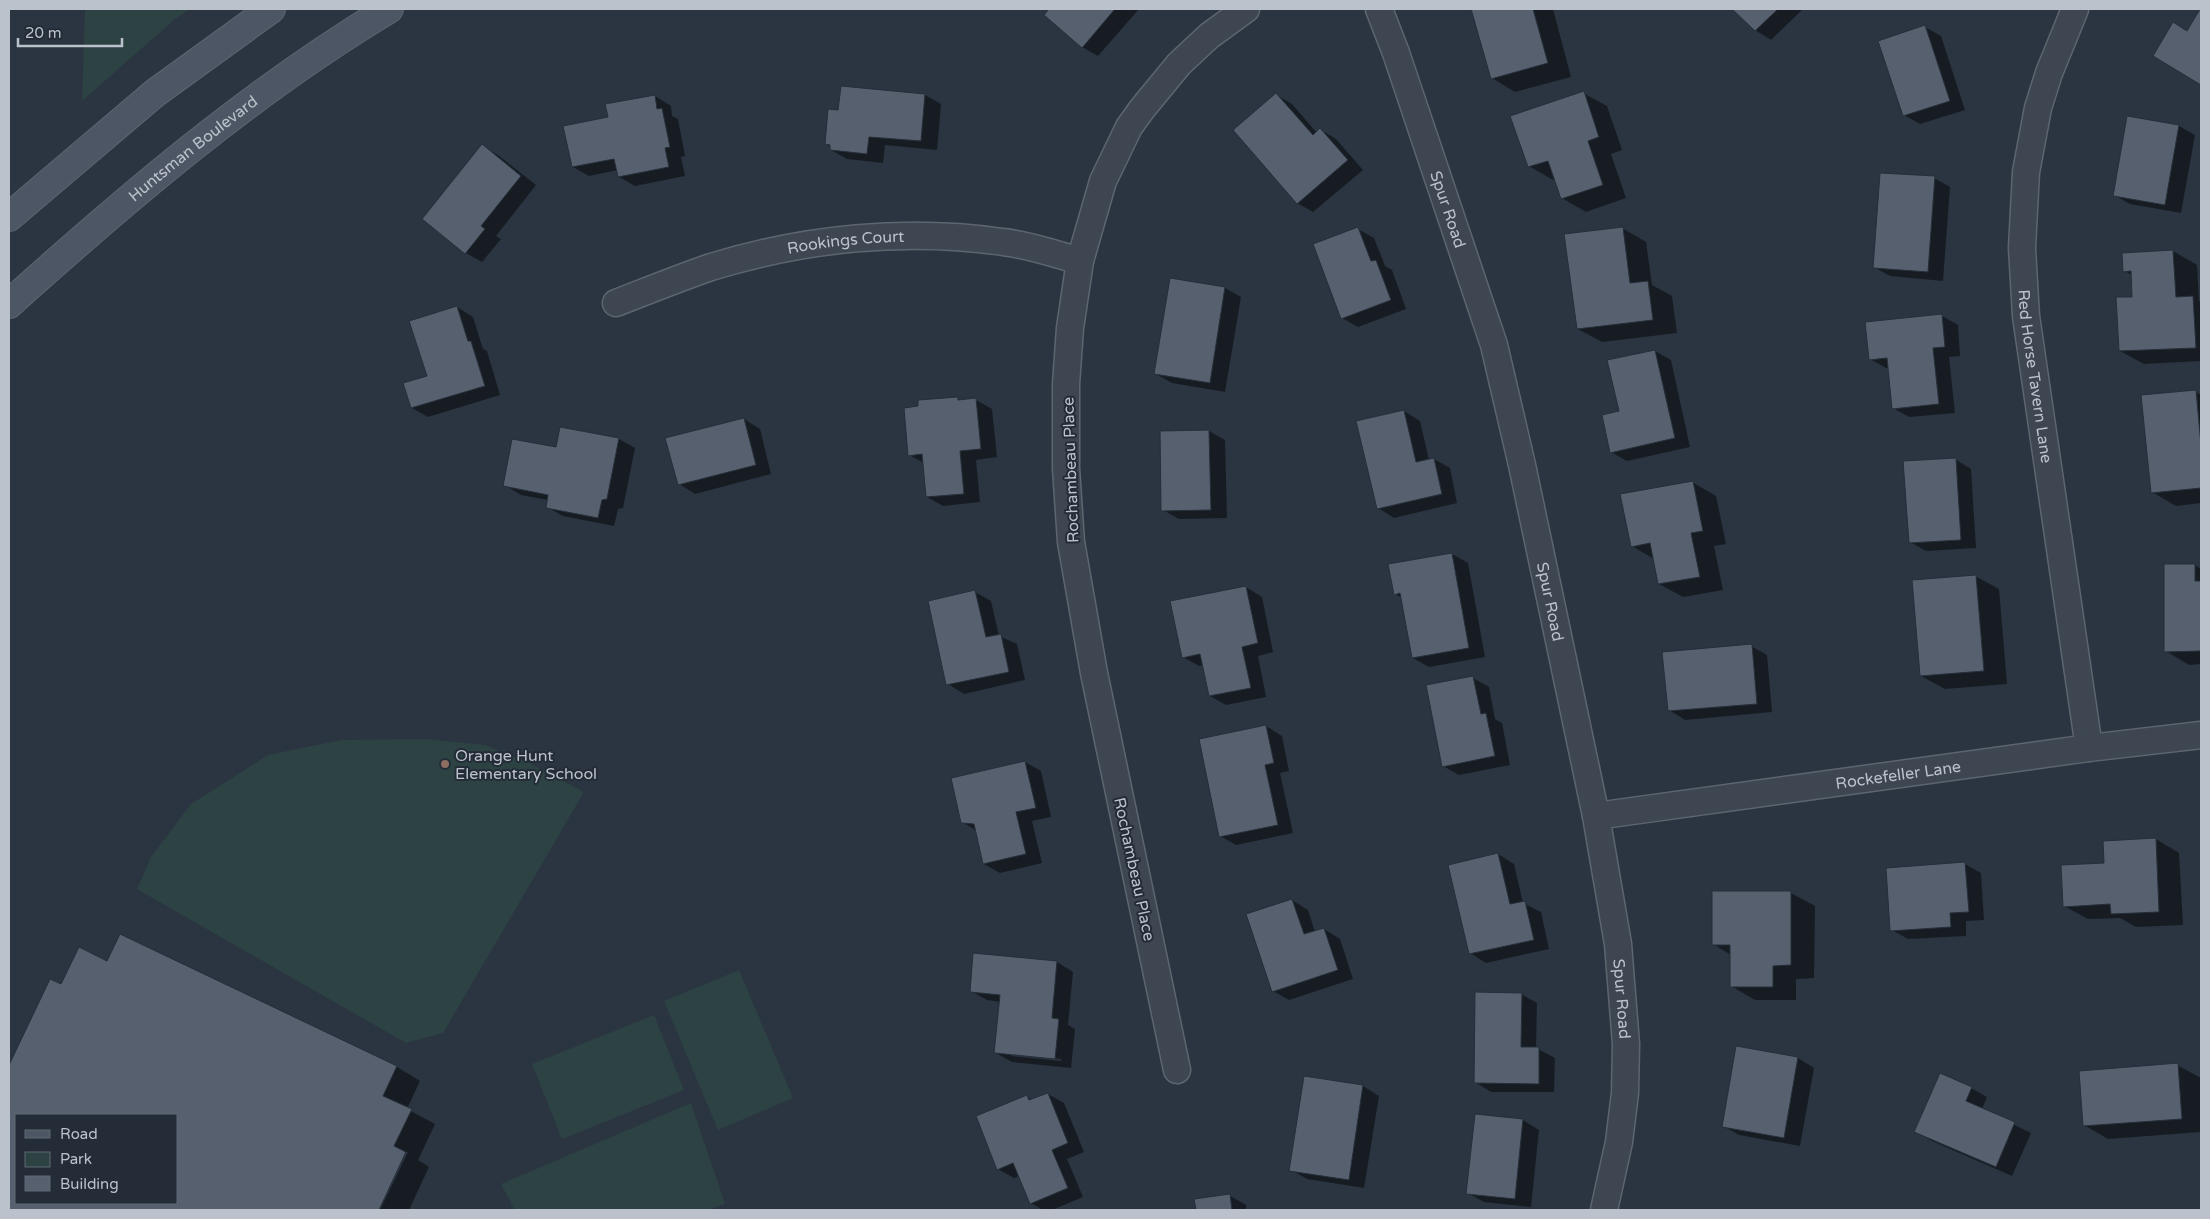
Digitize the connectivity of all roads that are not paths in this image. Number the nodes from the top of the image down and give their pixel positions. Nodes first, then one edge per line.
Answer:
1 (271, 9) edge
2 (389, 9) edge
3 (1246, 9) edge
4 (1379, 9) edge
5 (2075, 9) edge
6 (9, 217) edge
7 (1080, 261) junction
8 (616, 302) dead end
9 (9, 304) edge
10 (2201, 735) edge
11 (2089, 748) junction
12 (1596, 816) junction
13 (1177, 1070) dead end
14 (1604, 1210) edge

1 - 6 street
2 - 9 street, Huntsman Boulevard
3 - 7 street, Rochambeau Place
4 - 12 street, Spur Road
5 - 11 street, Red Horse Tavern Lane
7 - 8 street, Rookings Court
7 - 13 street, Rochambeau Place
10 - 11 street, Rockefeller Lane
11 - 12 street, Rockefeller Lane
12 - 14 street, Spur Road

